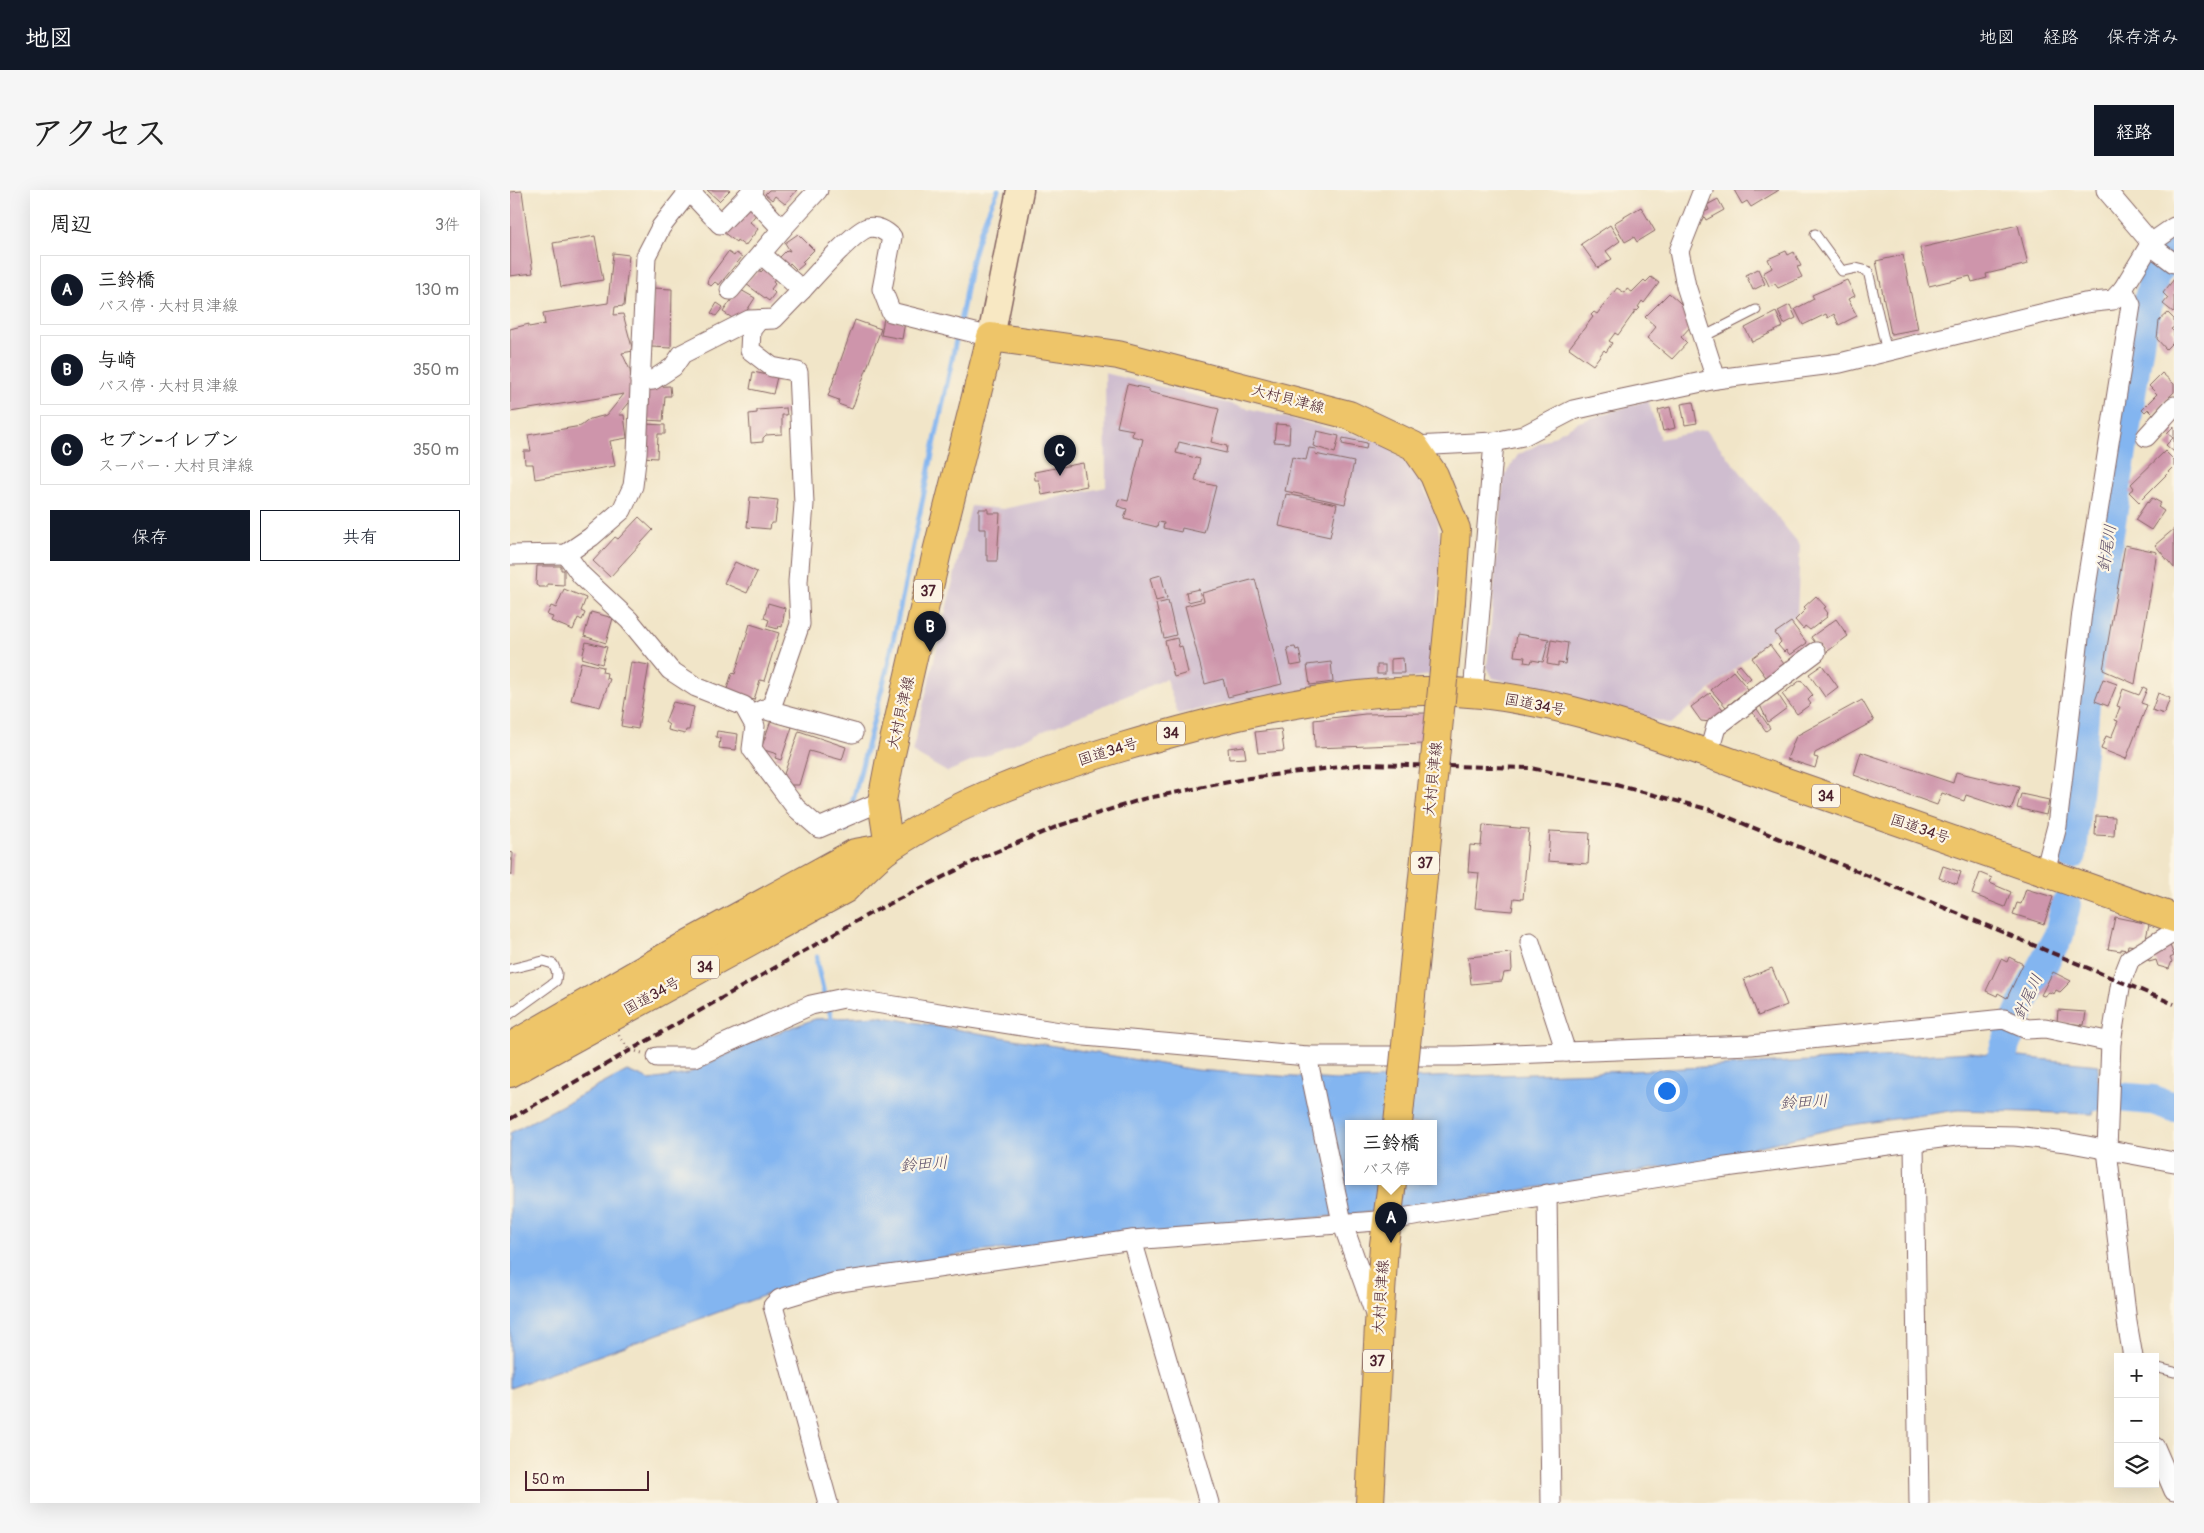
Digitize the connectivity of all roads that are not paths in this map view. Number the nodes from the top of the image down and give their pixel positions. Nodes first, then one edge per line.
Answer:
1 (818, 190) edge
2 (1020, 190) edge
3 (1703, 190) edge
4 (2106, 190) edge
5 (689, 191) edge
6 (751, 192) edge
7 (2174, 227) edge
8 (782, 229) junction
9 (1815, 234) dead end
10 (2154, 247) junction
11 (761, 254) junction
12 (2174, 264) edge
13 (2123, 289) junction
14 (730, 290) dead end
15 (802, 290) junction
16 (1756, 310) dead end
17 (758, 320) junction
18 (980, 335) junction
19 (1703, 338) junction
20 (1887, 352) junction
21 (1716, 378) junction
22 (640, 382) junction
23 (2174, 406) edge
24 (2146, 437) dead end
25 (1494, 442) junction
26 (1414, 446) junction
27 (566, 554) junction
28 (510, 555) edge
29 (1816, 652) dead end
30 (1473, 694) junction
31 (770, 711) junction
32 (750, 716) junction
33 (853, 733) dead end
34 (1708, 755) junction
35 (873, 805) junction
36 (889, 847) junction
37 (2044, 872) junction
38 (2174, 918) edge
39 (2174, 932) edge
40 (1530, 942) dead end
41 (510, 969) edge
42 (510, 1014) edge
43 (2111, 1044) junction
44 (510, 1047) edge
45 (1566, 1052) junction
46 (656, 1057) road end
47 (1309, 1064) junction
48 (510, 1073) edge
49 (1398, 1120) edge
50 (1914, 1143) junction
51 (2107, 1147) junction
52 (2174, 1162) edge
53 (1392, 1185) edge
54 (1547, 1194) junction
55 (1341, 1218) junction
56 (1389, 1220) junction
57 (1132, 1240) junction
58 (1379, 1325) junction
59 (2132, 1353) edge
60 (2159, 1368) edge
61 (2174, 1372) edge
62 (2159, 1456) edge
63 (2174, 1491) edge
64 (828, 1503) edge
65 (1209, 1503) edge
66 (1370, 1503) edge
67 (1551, 1503) edge
68 (1919, 1503) edge

1 - 8 street
2 - 18 main road
3 - 19 street
4 - 10 street
5 - 6 street
5 - 22 street
6 - 8 street
7 - 10 street
8 - 11 street
9 - 20 lane
10 - 12 street
10 - 13 street
11 - 14 street
11 - 15 street
13 - 20 street
13 - 37 street
15 - 17 street
15 - 18 street
16 - 19 lane
17 - 22 street
17 - 31 street
18 - 26 main road, 大村貝津線 / 37
18 - 35 main road, 大村貝津線 / 37
19 - 21 street
20 - 21 street
21 - 25 street
22 - 27 street
23 - 24 street
25 - 26 street
25 - 30 street
26 - 49 main road, 大村貝津線 / 37, bridge
27 - 28 street
27 - 32 street
29 - 34 street
30 - 34 main road, 国道34号 / 34
30 - 36 main road, 国道34号 / 34
31 - 32 street
31 - 33 street
32 - 35 street
34 - 37 main road, 国道34号 / 34
35 - 36 main road, 大村貝津線 / 37
36 - 44 main road, 国道34号 / 34
36 - 48 main road, 国道34号 / 34
37 - 38 main road, 国道34号 / 34
39 - 43 street
40 - 45 street
41 - 42 lane
43 - 45 street
43 - 51 street
45 - 47 street
46 - 47 street
47 - 55 street
50 - 51 street
50 - 54 street
50 - 68 street
51 - 52 street
51 - 59 street
53 - 56 main road, 大村貝津線 / 37
54 - 56 street
54 - 67 street
55 - 56 street
55 - 57 street
55 - 58 street
56 - 58 main road, 大村貝津線 / 37
57 - 64 street
57 - 65 street
58 - 66 main road, 大村貝津線 / 37
60 - 61 lane
62 - 63 street

